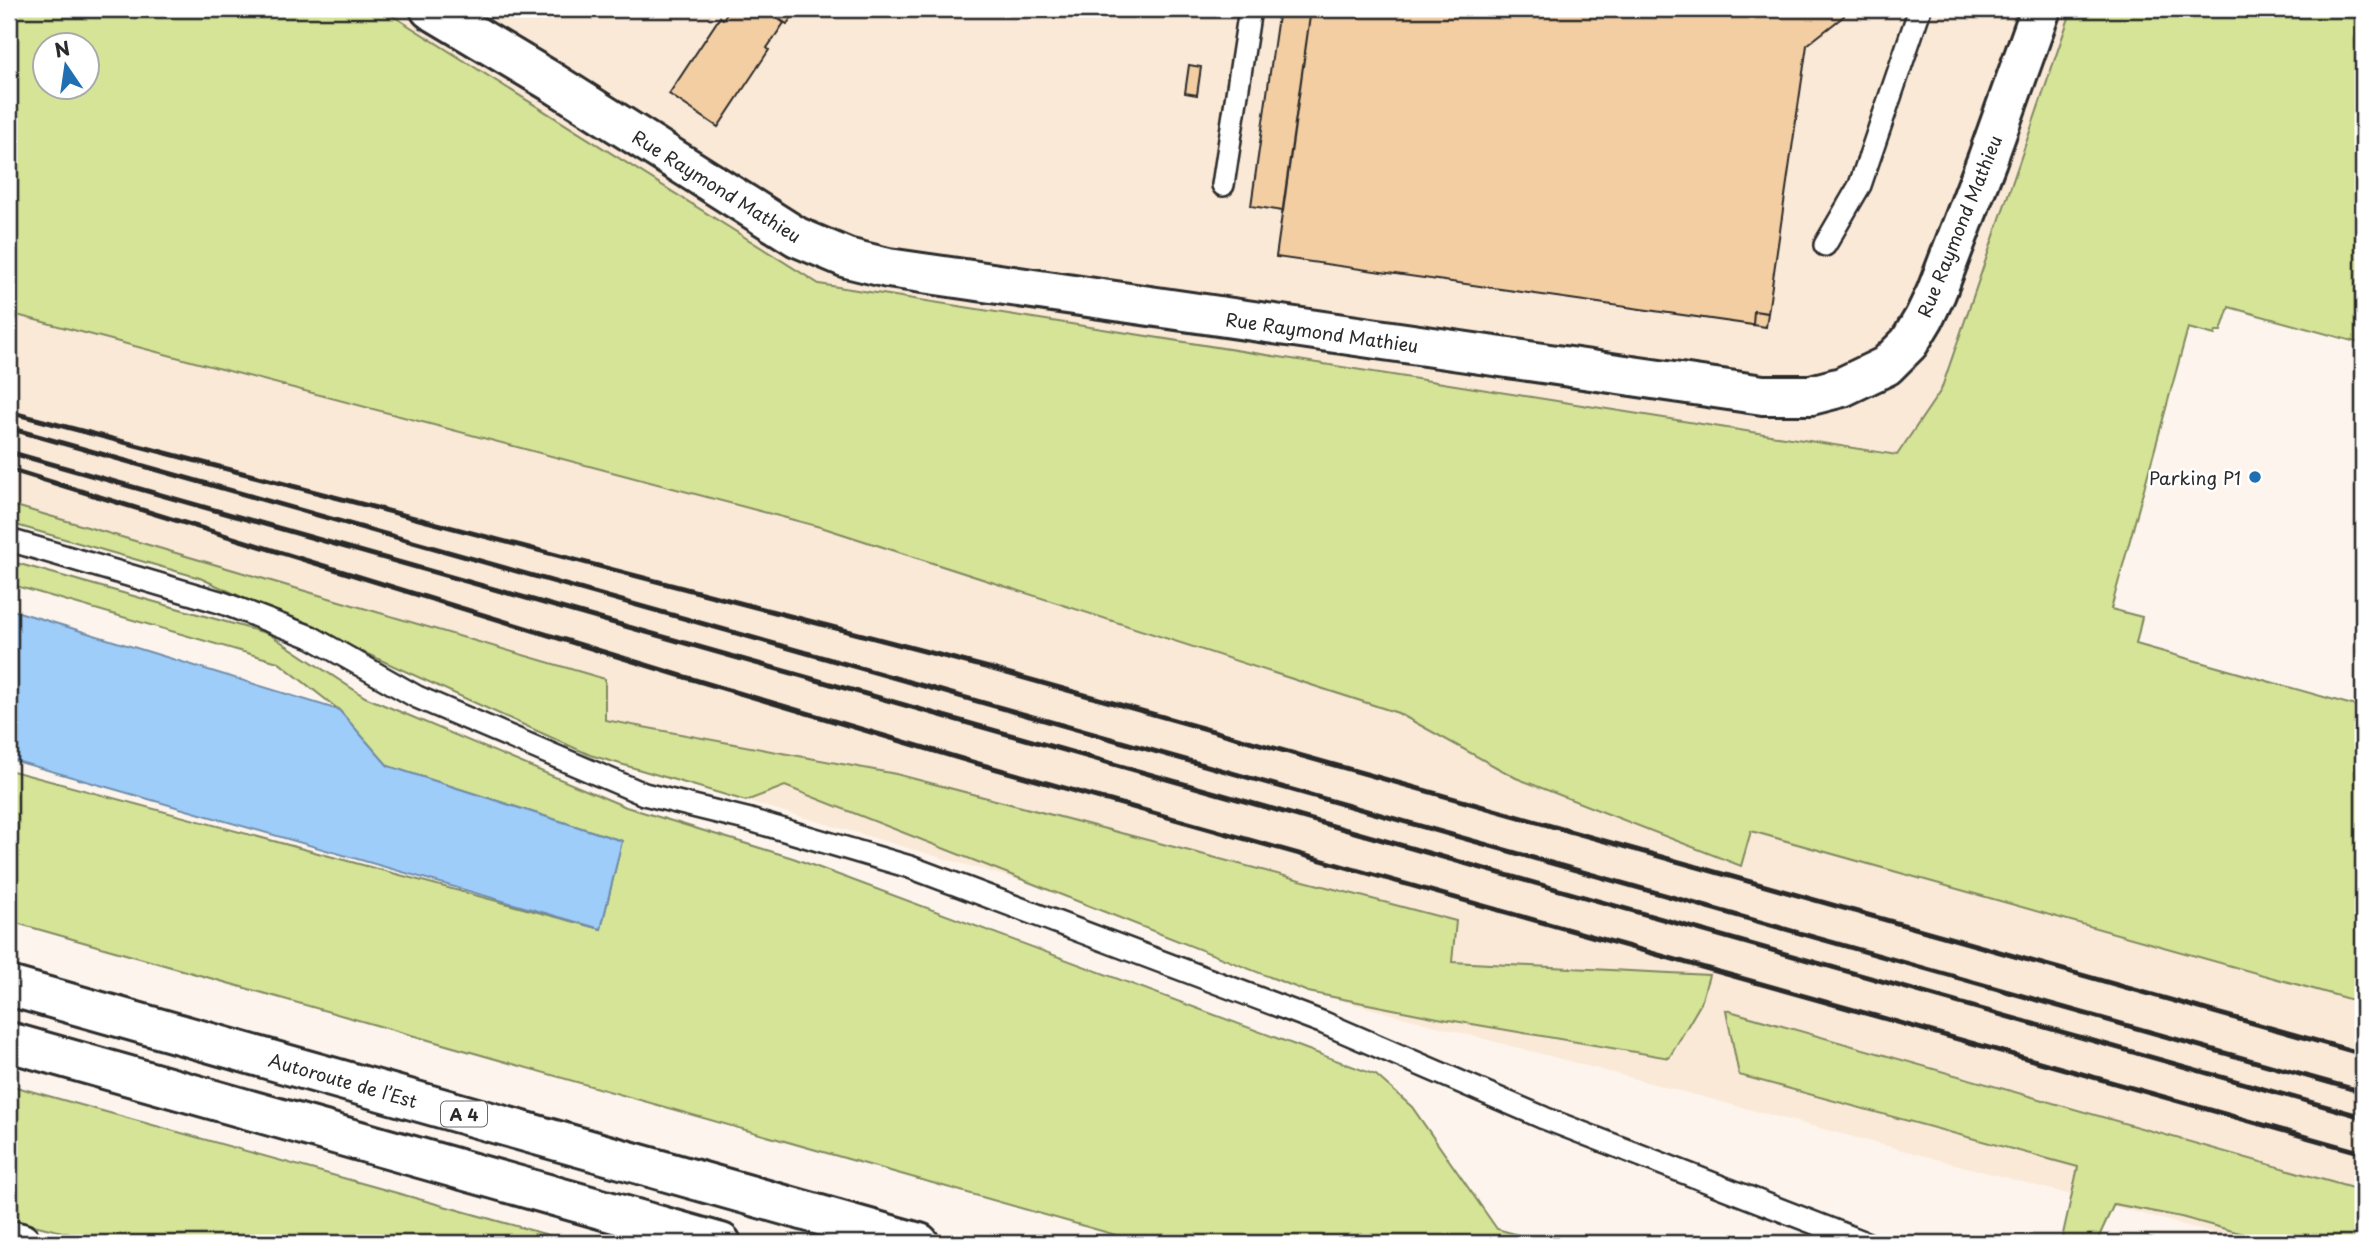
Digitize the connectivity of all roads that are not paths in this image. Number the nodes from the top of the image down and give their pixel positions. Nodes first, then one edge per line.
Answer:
1 (430, 9) edge
2 (1250, 9) edge
3 (1920, 9) edge
4 (2041, 9) edge
5 (1223, 185) dead end
6 (1825, 245) dead end
7 (9, 540) edge
8 (9, 986) edge
9 (9, 1042) edge
10 (9, 1240) edge
11 (21, 1243) edge
12 (721, 1243) edge
13 (919, 1243) edge
14 (1866, 1243) edge

1 - 4 main road, Rue Raymond Mathieu
2 - 5 lane
3 - 6 lane
7 - 14 lane
8 - 13 main road, Autoroute de l’Est / A 4
9 - 12 main road
10 - 11 main road

